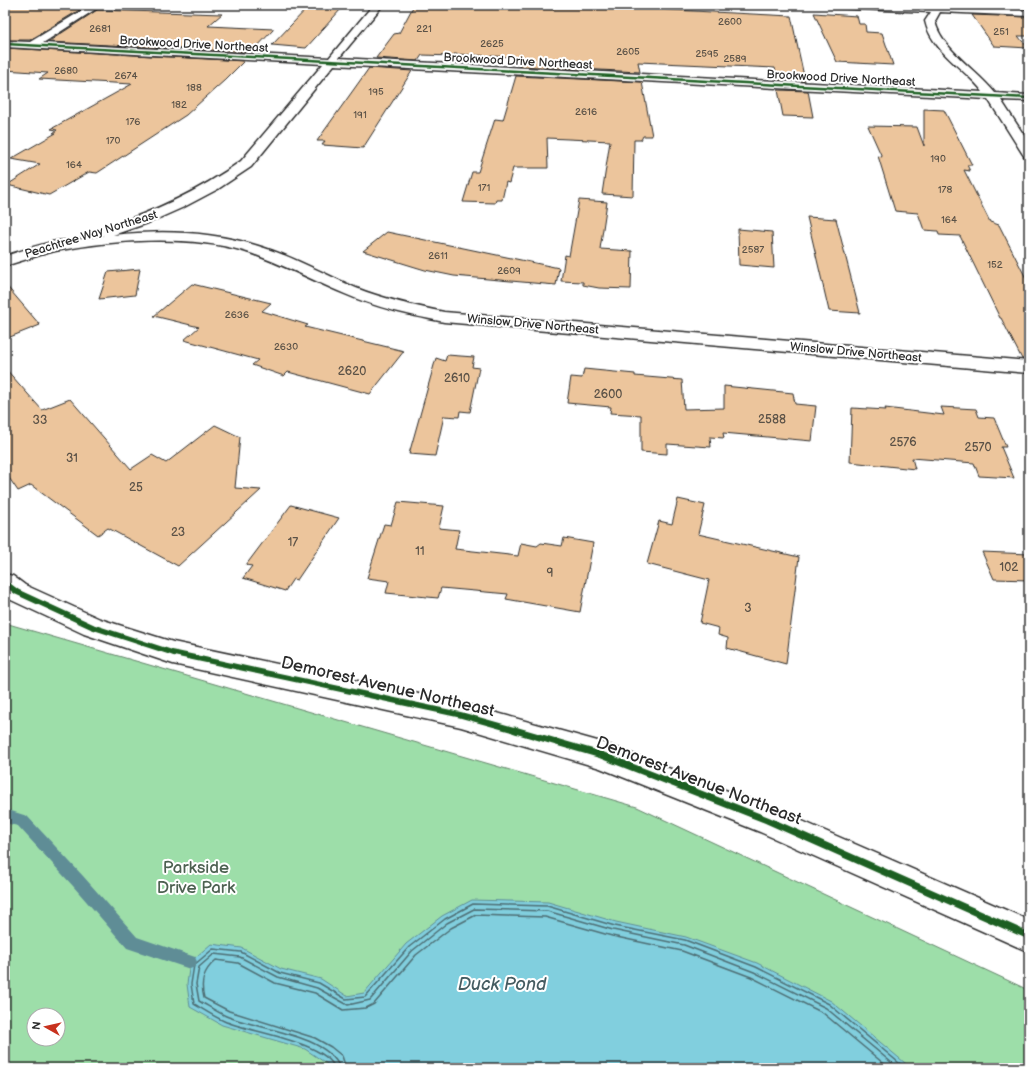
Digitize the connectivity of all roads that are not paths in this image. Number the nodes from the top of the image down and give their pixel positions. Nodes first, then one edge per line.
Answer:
1 (97, 5) edge
2 (378, 5) edge
3 (833, 5) edge
4 (938, 7) edge
5 (1029, 13) edge
6 (5, 44) edge
7 (31, 46) junction
8 (332, 61) junction
9 (992, 96) junction
10 (1029, 98) edge
11 (1029, 153) edge
12 (50, 247) junction
13 (5, 260) edge
14 (1029, 367) edge
15 (5, 583) edge
16 (1029, 936) edge

1 - 7 street
2 - 8 street, Peachtree Way Northeast
3 - 4 street
4 - 5 street
4 - 9 street
6 - 7 street, Brookwood Drive Northeast
7 - 8 street, Brookwood Drive Northeast
8 - 9 street, Brookwood Drive Northeast
8 - 12 street, Peachtree Way Northeast
9 - 10 street, Brookwood Drive Northeast
9 - 11 street
12 - 13 street, Peachtree Way Northeast
12 - 14 street, Winslow Drive Northeast
15 - 16 street, Demorest Avenue Northeast

